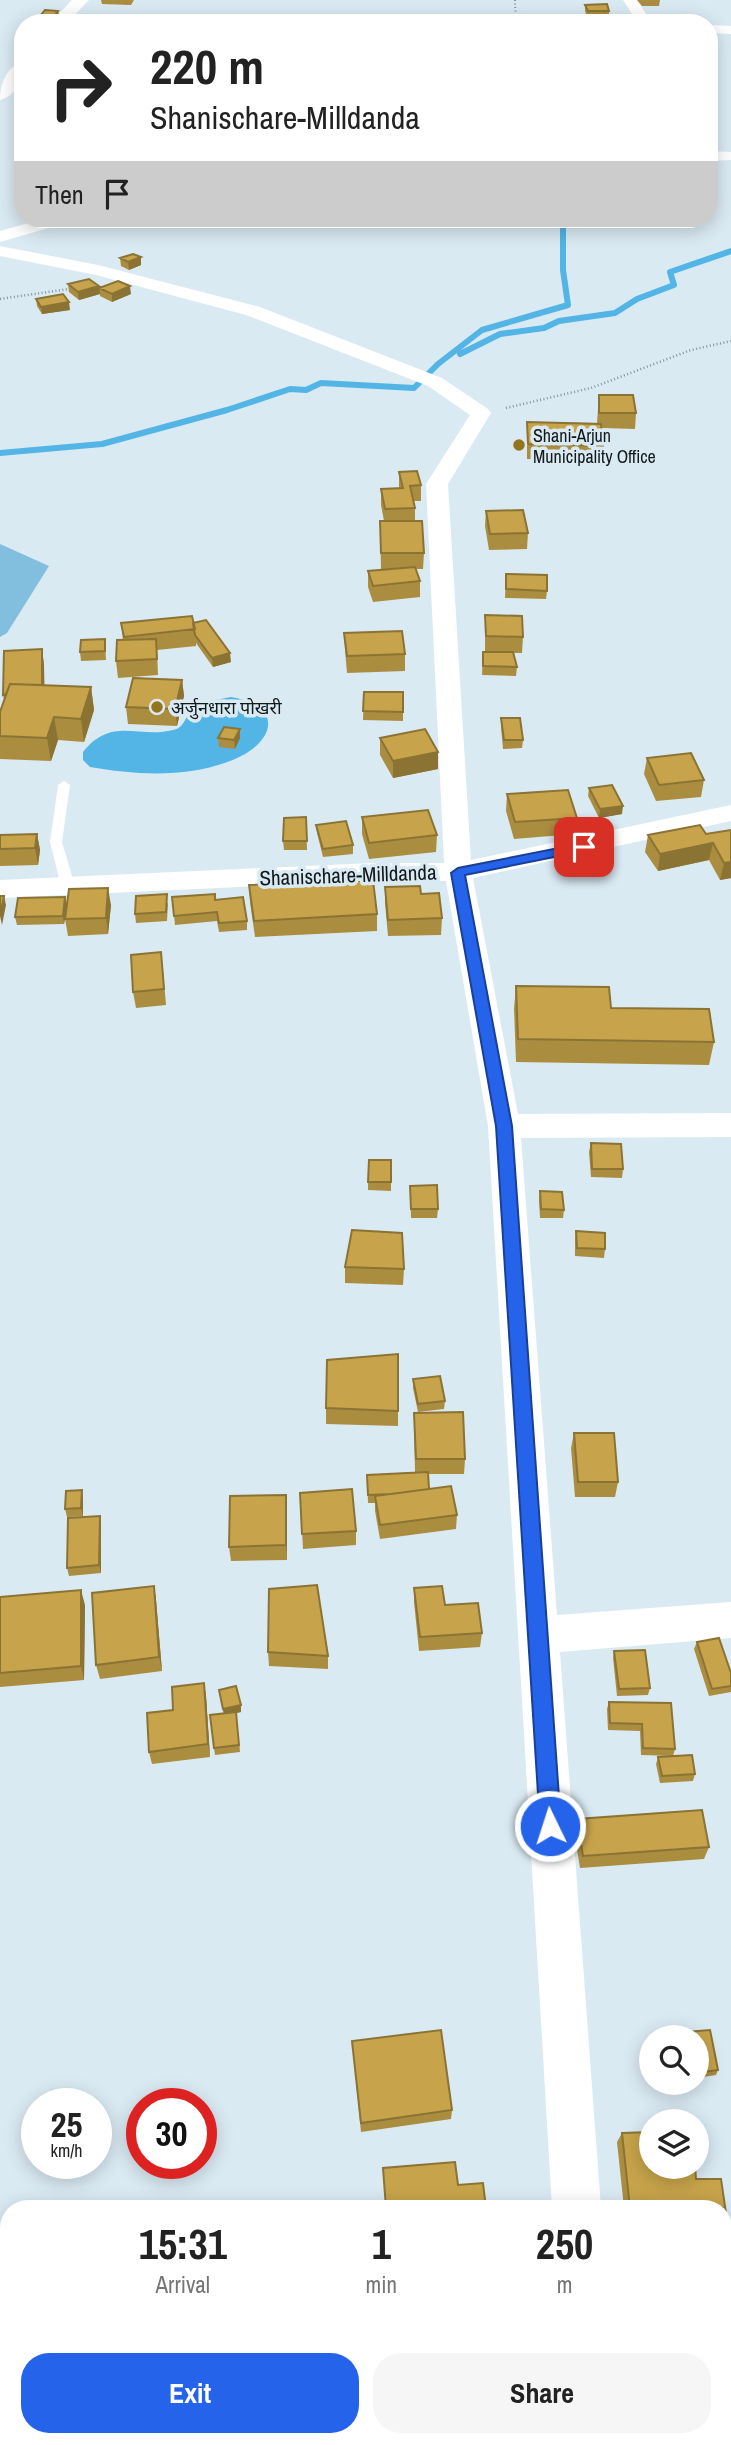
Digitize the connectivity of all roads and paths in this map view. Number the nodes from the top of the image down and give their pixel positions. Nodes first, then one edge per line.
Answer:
1 (81, 0) edge
2 (66, 14) edge
3 (14, 78) edge
4 (0, 95) edge
5 (718, 156) edge
6 (729, 156) dead end
7 (30, 228) edge
8 (0, 237) edge
9 (0, 251) edge
10 (731, 341) edge
11 (481, 413) junction
12 (64, 785) dead end
13 (731, 813) edge
14 (458, 873) junction
15 (68, 886) junction
16 (0, 889) edge
17 (731, 1125) edge
18 (504, 1126) junction
19 (731, 1620) edge
20 (537, 1635) junction
21 (576, 2200) edge

1 - 2 street
3 - 4 street
5 - 6 street
7 - 8 street
9 - 11 street
10 - 11 path
11 - 14 street
12 - 15 lane
13 - 14 street, Shanischare-Milldanda
14 - 15 street, Shanischare-Milldanda
14 - 18 street
15 - 16 street, Shanischare-Milldanda
17 - 18 street
18 - 20 street
19 - 20 street
20 - 21 street

